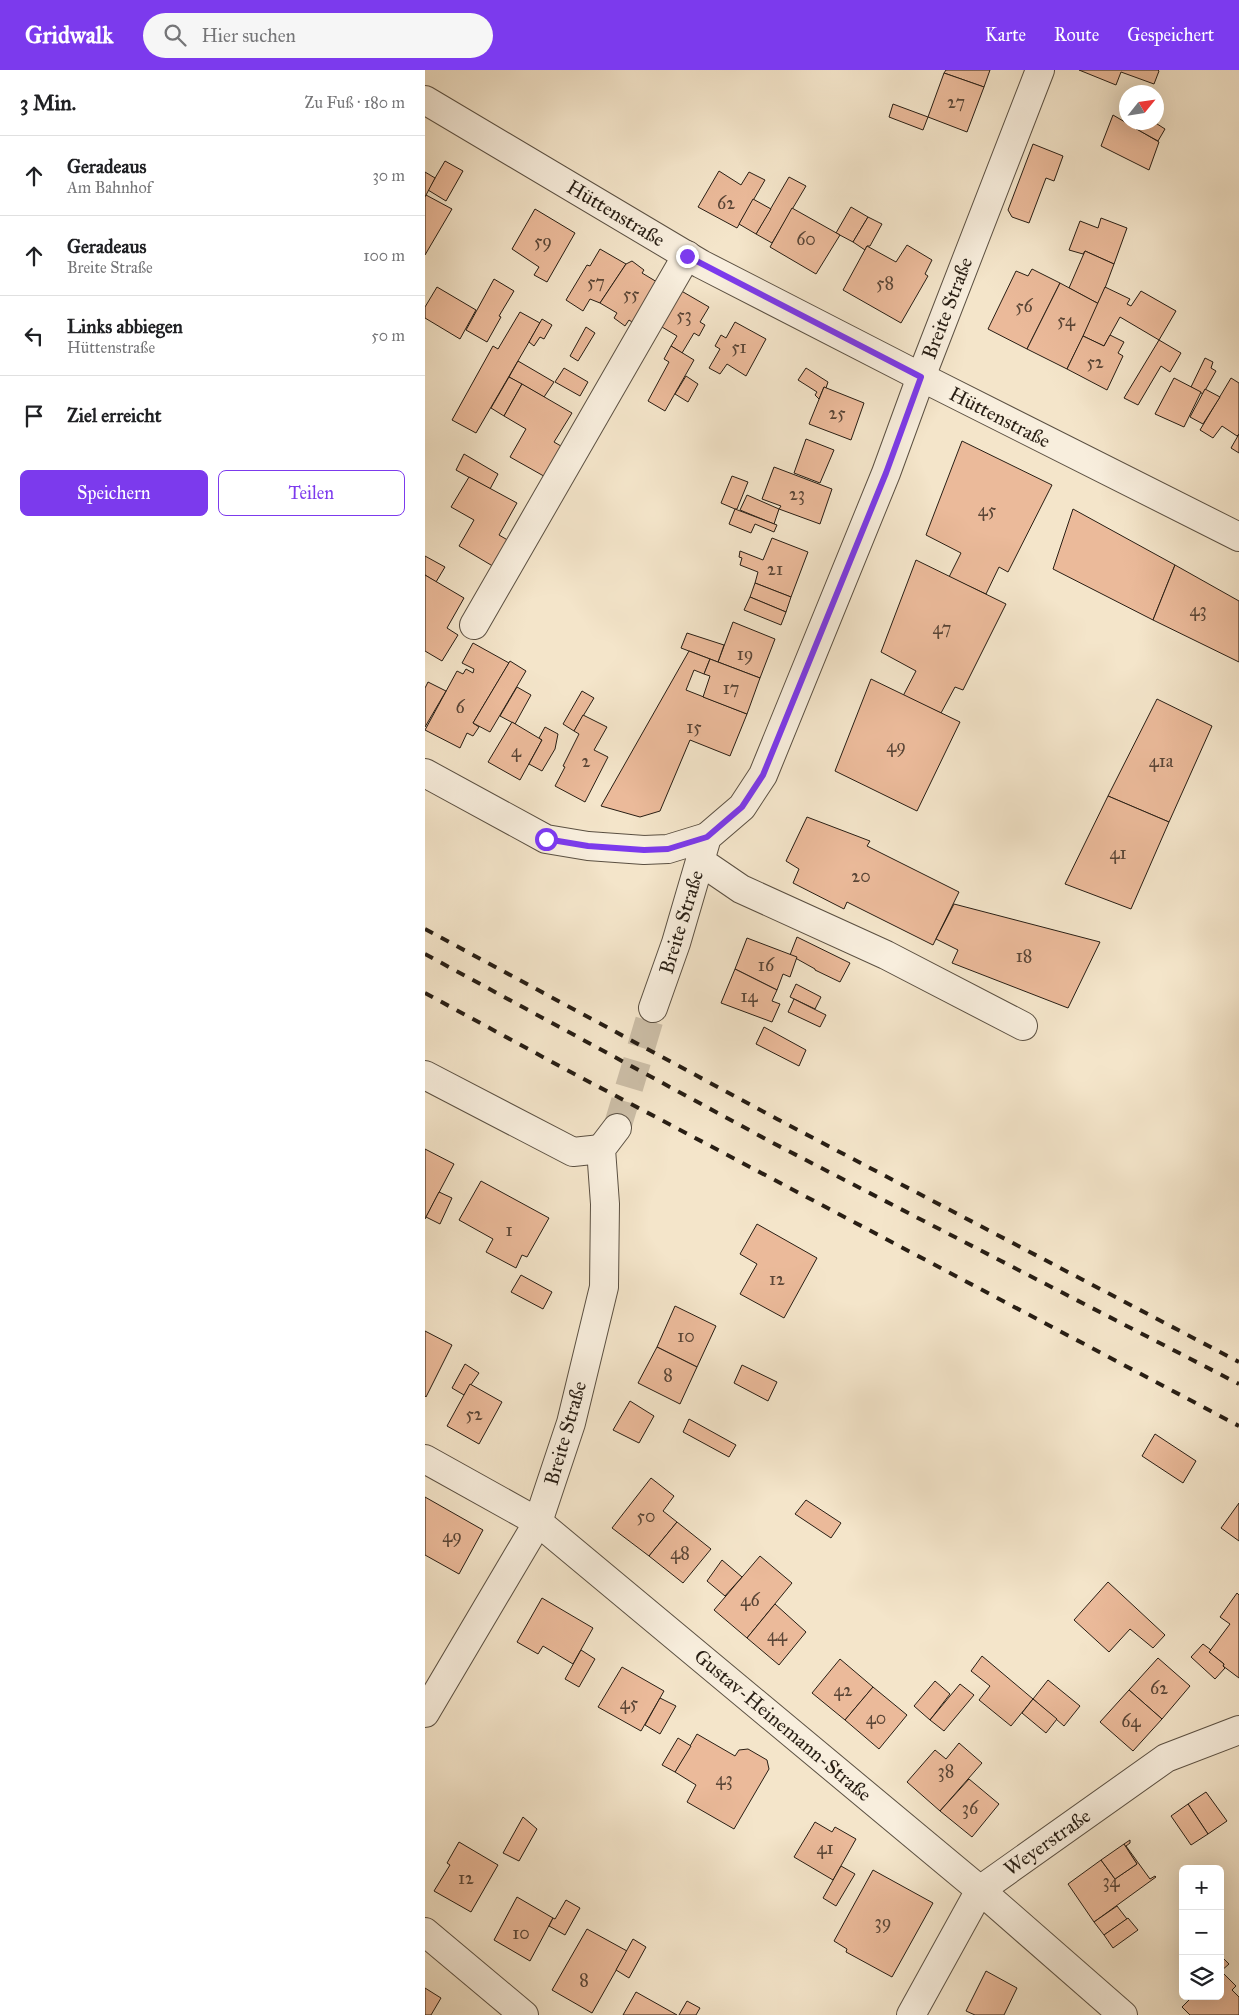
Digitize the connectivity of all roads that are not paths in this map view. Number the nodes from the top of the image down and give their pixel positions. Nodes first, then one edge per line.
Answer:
1 (1040, 70) edge
2 (425, 100) edge
3 (687, 256) junction
4 (921, 377) junction
5 (1239, 537) edge
6 (474, 626) dead end
7 (425, 773) edge
8 (703, 849) junction
9 (653, 1008) tunnel mouth
10 (1023, 1026) dead end
11 (425, 1075) edge
12 (425, 1460) edge
13 (538, 1522) junction
14 (425, 1713) edge
15 (1239, 1730) edge
16 (980, 1890) junction
17 (425, 1932) edge
18 (524, 2015) edge
19 (911, 2015) edge
20 (1123, 2015) edge

1 - 4 street, Breite Straße
2 - 3 street, Hüttenstraße
3 - 4 street, Hüttenstraße
3 - 6 street
4 - 5 street, Hüttenstraße
4 - 8 street, Breite Straße
7 - 8 street
8 - 9 street, Breite Straße
8 - 10 street
11 - 13 street, Breite Straße
12 - 13 street, Gustav-Heinemann-Straße
13 - 14 street, Breite Straße
13 - 16 street, Gustav-Heinemann-Straße
15 - 16 street, Weyerstraße
16 - 19 street, Weyerstraße
16 - 20 street, Gustav-Heinemann-Straße
17 - 18 street

